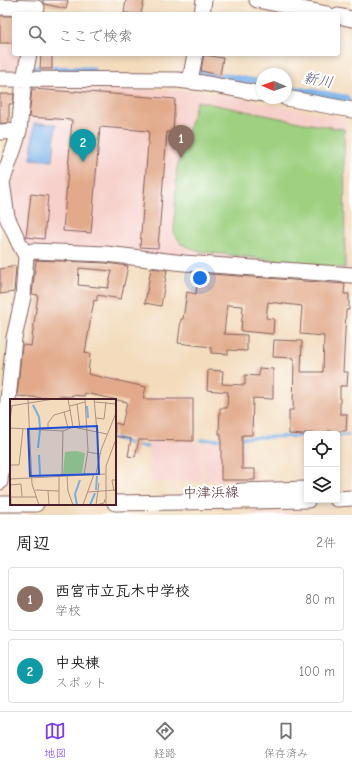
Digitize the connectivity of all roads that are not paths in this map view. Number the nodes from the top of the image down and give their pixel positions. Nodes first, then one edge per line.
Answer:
1 (204, 0) edge
2 (258, 0) edge
3 (38, 7) edge
4 (0, 8) edge
5 (202, 12) edge
6 (318, 12) edge
7 (340, 16) edge
8 (352, 19) edge
9 (29, 56) edge
10 (195, 56) edge
11 (0, 79) edge
12 (24, 79) junction
13 (190, 81) junction
14 (256, 93) edge
15 (292, 99) edge
16 (352, 110) edge
17 (19, 131) junction
18 (0, 132) edge
19 (1, 182) edge
20 (4, 218) edge
21 (26, 256) junction
22 (352, 275) edge
23 (6, 370) edge
24 (0, 482) edge
25 (352, 488) edge
26 (304, 489) edge
27 (340, 489) edge
28 (116, 494) edge
29 (352, 498) edge
30 (340, 499) edge
31 (304, 500) edge
32 (116, 502) edge

1 - 5 street
2 - 6 street
3 - 4 street
7 - 8 street
9 - 12 street
10 - 13 street
11 - 12 street
12 - 13 street
12 - 17 street
13 - 14 street
15 - 16 street
17 - 18 street
17 - 19 street
19 - 20 street
20 - 21 street
21 - 22 street
21 - 23 street
23 - 24 street
25 - 27 street
26 - 28 street, 中津浜線
29 - 30 street
31 - 32 street, 中津浜線

